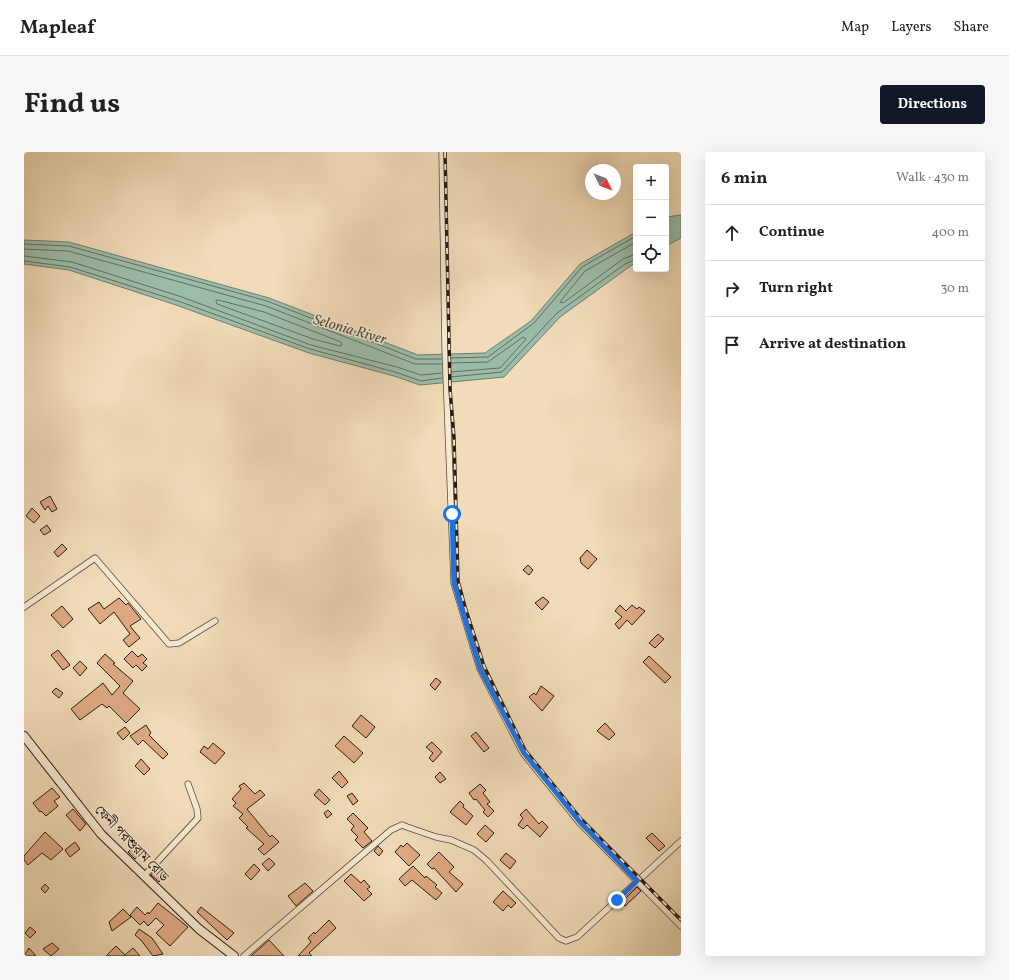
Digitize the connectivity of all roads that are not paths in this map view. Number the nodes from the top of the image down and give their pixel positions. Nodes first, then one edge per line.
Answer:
1 (442, 152) edge
2 (24, 607) edge
3 (215, 621) dead end
4 (24, 736) edge
5 (188, 784) dead end
6 (681, 841) edge
7 (144, 876) junction
8 (637, 881) junction
9 (681, 926) edge
10 (234, 956) edge
11 (244, 956) edge

1 - 8 street
2 - 3 street
4 - 7 main road, ফেনী পরশুরাম রোড
5 - 7 street
6 - 8 street
7 - 10 main road, ফেনী পরশুরাম রোড
8 - 9 street
8 - 11 street

